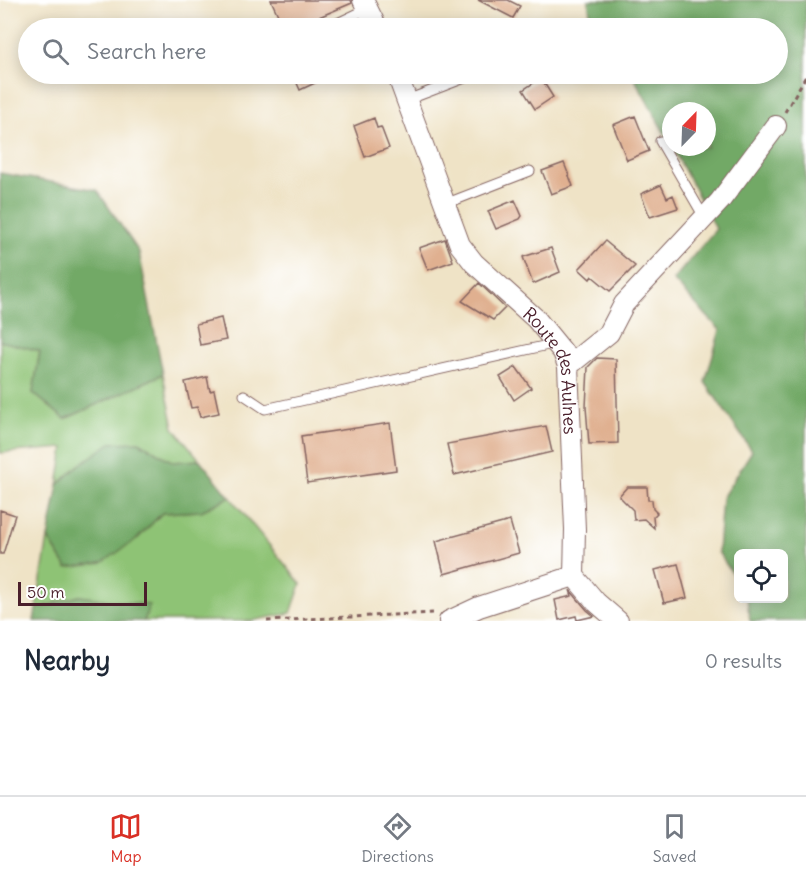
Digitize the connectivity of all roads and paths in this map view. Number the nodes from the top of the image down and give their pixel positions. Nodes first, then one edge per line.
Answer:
1 (365, 4) edge
2 (343, 18) edge
3 (372, 18) edge
4 (806, 76) edge
5 (401, 84) edge
6 (449, 84) edge
7 (407, 100) junction
8 (776, 126) joint
9 (660, 141) dead end
10 (530, 171) dead end
11 (445, 204) junction
12 (705, 217) junction
13 (557, 343) junction
14 (568, 366) junction
15 (244, 395) dead end
16 (574, 576) junction
17 (455, 618) edge
18 (267, 621) edge
19 (618, 621) edge

1 - 2 lane
1 - 3 street
4 - 8 path
5 - 7 street, Route des Aulnes
6 - 7 lane
7 - 11 street, Route des Aulnes
8 - 12 street
9 - 12 lane
10 - 11 lane
11 - 13 street, Route des Aulnes
12 - 14 street
13 - 14 street, Route des Aulnes
13 - 15 lane
14 - 16 street, Route des Aulnes
16 - 17 street
16 - 19 street
17 - 18 path

